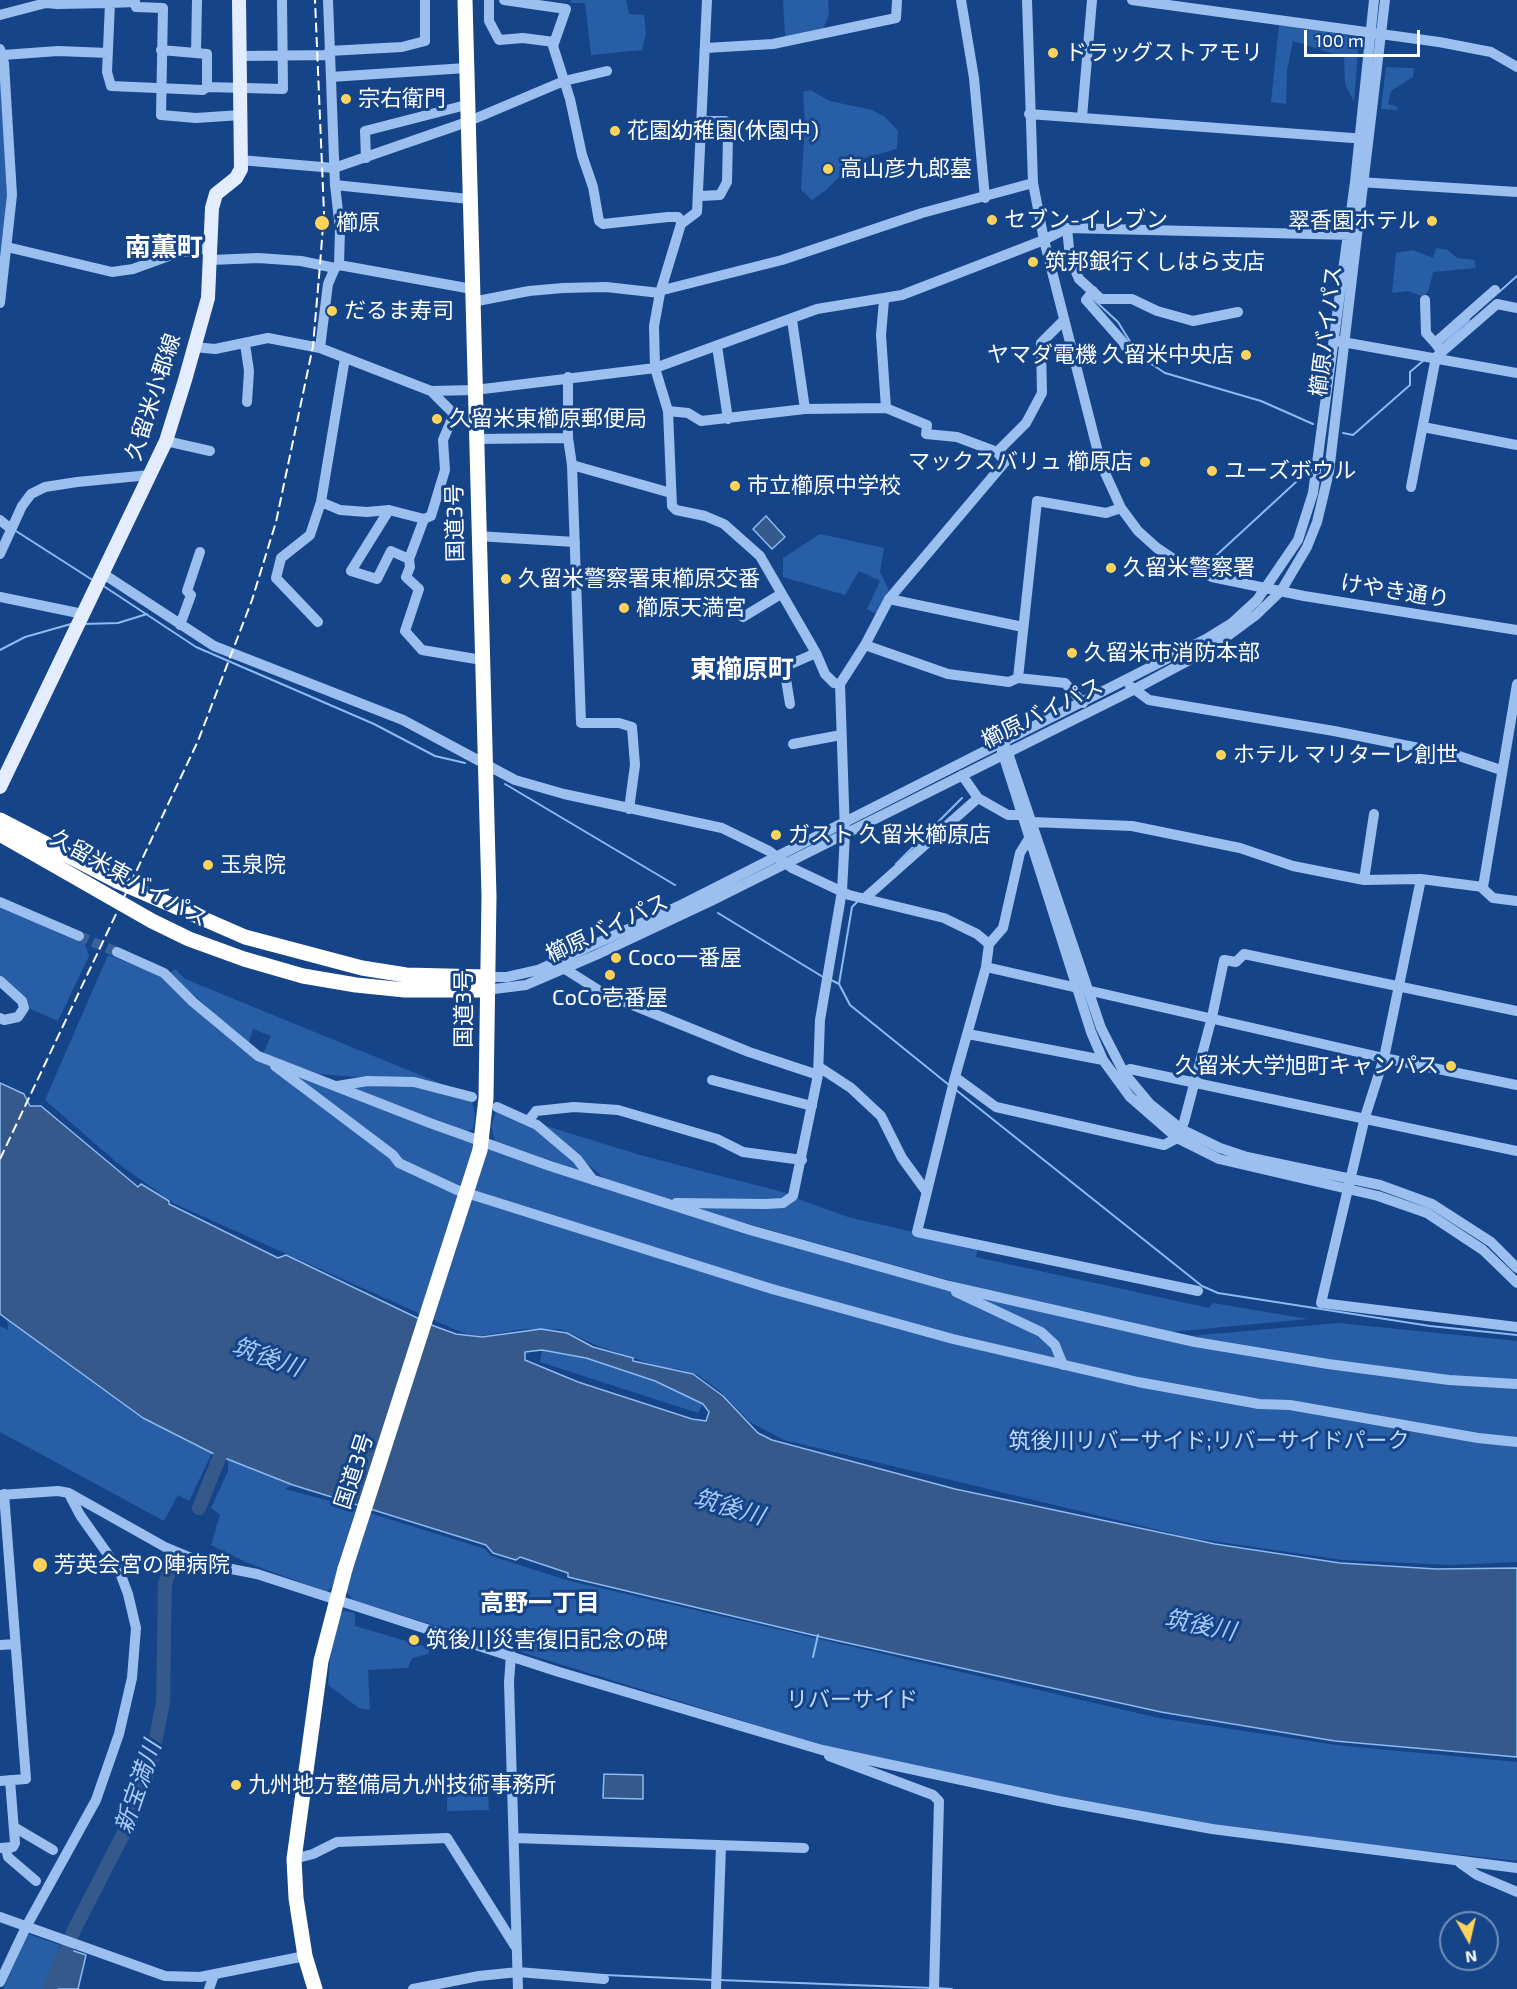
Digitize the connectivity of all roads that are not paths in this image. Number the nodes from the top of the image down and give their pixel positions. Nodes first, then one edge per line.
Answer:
1 (197, 0) edge
2 (239, 0) edge
3 (282, 0) edge
4 (327, 0) edge
5 (425, 0) edge
6 (465, 0) edge
7 (489, 0) edge
8 (504, 0) edge
9 (707, 0) edge
10 (898, 0) edge
11 (961, 0) edge
12 (1027, 0) edge
13 (1092, 0) edge
14 (1132, 0) edge
15 (1374, 0) edge
16 (1385, 0) edge
17 (45, 2) edge
18 (110, 3) junction
19 (0, 15) edge
20 (1369, 34) junction
21 (1381, 35) junction
22 (554, 42) junction
23 (706, 48) junction
24 (161, 50) junction
25 (1, 52) edge
26 (108, 53) junction
27 (196, 53) junction
28 (329, 53) junction
29 (240, 56) junction
30 (283, 57) junction
31 (1517, 67) edge
32 (466, 68) junction
33 (607, 71) dead end
34 (331, 78) junction
35 (564, 81) junction
36 (207, 87) junction
37 (240, 87) junction
38 (161, 88) junction
39 (466, 105) junction
40 (1029, 114) junction
41 (241, 115) junction
42 (1082, 117) junction
43 (703, 121) junction
44 (467, 122) junction
45 (1364, 139) junction
46 (366, 158) junction
47 (240, 160) junction
48 (334, 168) junction
49 (1360, 182) junction
50 (1033, 183) junction
51 (335, 185) junction
52 (1517, 192) edge
53 (700, 196) junction
54 (986, 198) junction
55 (469, 199) junction
56 (682, 223) junction
57 (1067, 228) junction
58 (1352, 235) junction
59 (1044, 240) junction
60 (7, 247) junction
61 (211, 254) junction
62 (337, 267) junction
63 (1495, 290) dead end
64 (1093, 291) junction
65 (661, 292) junction
66 (472, 296) junction
67 (884, 300) junction
68 (1425, 300) dead end
69 (0, 303) edge
70 (1517, 308) edge
71 (1238, 312) dead end
72 (792, 320) junction
73 (1064, 320) junction
74 (1339, 342) junction
75 (1435, 342) junction
76 (245, 344) junction
77 (717, 346) junction
78 (194, 347) junction
79 (320, 348) junction
80 (1439, 355) junction
81 (345, 358) junction
82 (1132, 358) dead end
83 (655, 368) junction
84 (1517, 374) edge
85 (568, 377) junction
86 (475, 390) junction
87 (431, 392) junction
88 (247, 402) dead end
89 (886, 408) junction
90 (805, 409) junction
91 (668, 411) junction
92 (728, 419) junction
93 (1423, 427) junction
94 (568, 438) junction
95 (476, 439) junction
96 (166, 441) junction
97 (1517, 445) edge
98 (210, 451) dead end
99 (998, 452) junction
100 (572, 465) junction
101 (150, 475) junction
102 (1411, 488) dead end
103 (671, 493) junction
104 (321, 501) junction
105 (1121, 508) junction
106 (390, 510) junction
107 (424, 519) junction
108 (0, 520) edge
109 (11, 529) junction
110 (477, 536) junction
111 (575, 542) junction
112 (200, 552) dead end
113 (0, 554) edge
114 (409, 559) junction
115 (102, 573) junction
116 (1268, 588) junction
117 (1281, 591) junction
118 (781, 594) junction
119 (0, 597) edge
120 (889, 599) junction
121 (658, 604) dead end
122 (83, 614) junction
123 (318, 622) dead end
124 (180, 625) junction
125 (1023, 627) junction
126 (1517, 630) edge
127 (865, 645) junction
128 (816, 653) junction
129 (482, 660) junction
130 (1018, 678) junction
131 (840, 684) junction
132 (1517, 684) edge
133 (1130, 685) junction
134 (1083, 703) junction
135 (790, 704) dead end
136 (841, 735) junction
137 (793, 744) dead end
138 (1004, 750) junction
139 (485, 764) junction
140 (1501, 770) junction
141 (962, 775) junction
142 (0, 787) edge
143 (978, 798) junction
144 (628, 808) junction
145 (1374, 814) dead end
146 (1020, 815) junction
147 (0, 820) edge
148 (1032, 822) junction
149 (844, 829) junction
150 (0, 834) edge
151 (1028, 840) junction
152 (781, 860) junction
153 (1421, 879) junction
154 (1364, 880) junction
155 (1480, 886) junction
156 (846, 893) junction
157 (865, 898) junction
158 (0, 902) edge
159 (1517, 902) edge
160 (686, 908) junction
161 (79, 936) tunnel mouth
162 (989, 944) junction
163 (117, 952) tunnel mouth
164 (986, 967) junction
165 (566, 969) junction
166 (0, 981) edge
167 (486, 983) junction
168 (1399, 987) junction
169 (1077, 988) junction
170 (1088, 991) junction
171 (1517, 1011) edge
172 (1212, 1017) junction
173 (0, 1018) edge
174 (968, 1034) junction
175 (264, 1058) junction
176 (1384, 1058) junction
177 (1103, 1060) junction
178 (818, 1071) junction
179 (1124, 1073) junction
180 (712, 1080) dead end
181 (1194, 1082) junction
182 (953, 1084) junction
183 (1517, 1084) edge
184 (336, 1086) junction
185 (472, 1097) dead end
186 (812, 1106) junction
187 (497, 1107) dead end
188 (1365, 1118) junction
189 (529, 1120) junction
190 (1179, 1134) junction
191 (481, 1145) junction
192 (1517, 1151) edge
193 (802, 1160) junction
194 (594, 1180) junction
195 (1349, 1184) junction
196 (926, 1191) junction
197 (664, 1203) junction
198 (1487, 1246) junction
199 (1517, 1268) edge
200 (938, 1283) junction
201 (1517, 1283) edge
202 (1198, 1291) dead end
203 (1517, 1327) edge
204 (1063, 1365) junction
205 (1517, 1384) edge
206 (1517, 1442) edge
207 (69, 1493) junction
208 (2, 1494) edge
209 (335, 1601) junction
210 (15, 1644) junction
211 (0, 1645) edge
212 (511, 1655) junction
213 (822, 1750) junction
214 (5, 1780) edge
215 (14, 1827) junction
216 (514, 1838) junction
217 (721, 1846) junction
218 (3, 1848) edge
219 (804, 1848) dead end
220 (53, 1850) dead end
221 (294, 1859) junction
222 (1457, 1861) junction
223 (1517, 1868) edge
224 (36, 1881) dead end
225 (1517, 1892) edge
226 (0, 1917) edge
227 (26, 1927) junction
228 (516, 1948) junction
229 (305, 1956) junction
230 (518, 1972) junction
231 (214, 1975) junction
232 (604, 1979) dead end
233 (0, 1982) edge
234 (455, 1985) edge
235 (209, 1989) edge
236 (315, 1989) edge
237 (413, 1989) edge
238 (518, 1989) edge
239 (716, 1989) edge
240 (934, 1989) edge

1 - 27 street
2 - 29 main road, 久留米小郡線
3 - 30 street
4 - 28 street
5 - 28 street
6 - 32 highway, 国道3号
7 - 22 street
8 - 22 street
9 - 23 street
10 - 23 street
11 - 54 street
12 - 40 street, けやき通り
13 - 42 street
14 - 20 street
15 - 20 street, 櫛原バイパス
16 - 21 street, 櫛原バイパス
17 - 18 street
17 - 19 street
18 - 24 street
18 - 26 street
20 - 21 street
20 - 45 street, 櫛原バイパス
21 - 31 street
21 - 45 street, 櫛原バイパス
22 - 35 street
23 - 43 street
24 - 27 street
24 - 38 street
25 - 26 street
25 - 60 street
26 - 38 street
27 - 36 street
28 - 30 street
28 - 34 street
29 - 30 street
29 - 37 main road, 久留米小郡線
30 - 37 street
32 - 34 street
32 - 39 highway, 国道3号
33 - 35 street
34 - 48 street
35 - 44 street
35 - 56 street
36 - 37 street
36 - 38 street
37 - 41 main road, 久留米小郡線
38 - 41 street
39 - 44 highway, 国道3号
39 - 46 street
40 - 42 street
40 - 50 street, けやき通り
41 - 47 main road, 久留米小郡線
42 - 45 street
43 - 53 street
43 - 53 street
44 - 46 street
44 - 55 highway, 国道3号
45 - 49 street, 櫛原バイパス
46 - 48 street
47 - 48 street
47 - 61 main road, 久留米小郡線
48 - 51 street
49 - 52 street
49 - 58 street, 櫛原バイパス
50 - 54 street
50 - 59 street, けやき通り
51 - 55 street
51 - 62 street
53 - 56 street
54 - 65 street
55 - 66 highway, 国道3号
56 - 65 street
57 - 58 street
57 - 59 street
57 - 64 street
58 - 74 street, 櫛原バイパス
59 - 67 street
59 - 73 street, けやき通り
60 - 61 street
60 - 69 street
61 - 62 street
61 - 78 main road, 久留米小郡線
62 - 66 street
62 - 79 street
63 - 75 street
64 - 71 street
64 - 82 street
65 - 66 street
65 - 83 street
66 - 86 highway, 国道3号
67 - 72 street
67 - 89 street
68 - 75 street
70 - 80 street
72 - 77 street
72 - 90 street
73 - 99 street
73 - 105 street, けやき通り
74 - 80 street
74 - 116 street, 櫛原バイパス
74 - 117 street, 櫛原バイパス
75 - 80 street
76 - 78 street
76 - 79 street
76 - 88 street
77 - 83 street
77 - 92 street
78 - 96 main road, 久留米小郡線
79 - 81 street
80 - 84 street
80 - 93 street
81 - 87 street
81 - 104 street
83 - 85 street
83 - 91 street
85 - 86 street
85 - 94 street
86 - 87 street
86 - 95 highway, 国道3号
87 - 107 street
89 - 90 street
89 - 99 street
90 - 92 street
91 - 92 street
91 - 103 street
93 - 97 street
93 - 102 street
94 - 95 street
94 - 100 street
95 - 110 highway, 国道3号
96 - 98 street
96 - 101 main road, 久留米小郡線
99 - 120 street
100 - 103 street
100 - 111 street
101 - 109 street
101 - 115 main road, 久留米小郡線
103 - 118 street
104 - 106 street
104 - 123 street
105 - 116 street, けやき通り
105 - 125 street
106 - 107 street
106 - 114 street
107 - 114 street
108 - 109 street
109 - 113 street
110 - 111 street
110 - 129 highway, 国道3号
111 - 144 street
112 - 124 street
114 - 129 street
115 - 122 main road, 久留米小郡線
115 - 124 street
116 - 117 street, けやき通り
116 - 133 street, 櫛原バイパス
117 - 126 street, けやき通り
117 - 133 street, 櫛原バイパス
118 - 121 street
118 - 128 street
119 - 122 street
120 - 125 street
120 - 127 street
122 - 142 main road, 久留米小郡線
124 - 139 street
125 - 130 street
127 - 130 street
127 - 131 street
128 - 131 street
128 - 135 street
129 - 139 highway, 国道3号
130 - 134 street
131 - 136 street
132 - 140 street
133 - 134 street, 櫛原バイパス
133 - 138 street, 櫛原バイパス
133 - 140 street
134 - 138 street, 櫛原バイパス
136 - 137 street
136 - 149 street
138 - 141 street, 櫛原バイパス
138 - 146 street
138 - 148 street
138 - 149 street, 櫛原バイパス
139 - 144 street
139 - 167 highway, 国道3号
140 - 155 street
141 - 143 street
141 - 149 street, 櫛原バイパス
143 - 146 street
143 - 157 street
144 - 152 street
145 - 154 street
146 - 151 street
147 - 167 highway, 久留米東バイパス
148 - 154 street
148 - 170 street
149 - 152 street, 櫛原バイパス
149 - 156 street
150 - 167 highway, 久留米東バイパス
151 - 162 street
151 - 169 street
152 - 156 street
152 - 160 street, 櫛原バイパス
153 - 154 street
153 - 155 street
153 - 168 street
155 - 159 street
156 - 157 street
156 - 178 street
157 - 162 street
158 - 161 street
160 - 165 street, 櫛原バイパス
160 - 167 street, 櫛原バイパス
162 - 164 street
163 - 175 street
164 - 169 street
164 - 174 street
165 - 167 street, 櫛原バイパス
165 - 178 street
166 - 173 street
167 - 191 highway, 国道3号
168 - 171 street
168 - 172 street
168 - 176 street
169 - 170 street
169 - 177 street
170 - 172 street
170 - 179 street
172 - 176 street
172 - 181 street
174 - 177 street
174 - 182 street
175 - 184 street
175 - 204 street
176 - 183 street
176 - 188 street
177 - 190 street
178 - 186 street
178 - 196 street
179 - 181 street
179 - 190 street
180 - 186 street
181 - 188 street
181 - 190 street
182 - 190 street
182 - 196 street
184 - 185 street
184 - 191 street
186 - 193 street
187 - 189 street
188 - 192 street
188 - 195 street
189 - 193 street
189 - 194 street
190 - 195 street
191 - 194 street
191 - 209 highway, 国道3号, bridge
193 - 197 street
194 - 197 street
195 - 198 street
195 - 203 street
196 - 202 street
197 - 200 street
198 - 199 street
198 - 201 street
200 - 204 street
200 - 205 street
204 - 206 street
207 - 208 street
207 - 209 street
207 - 227 street
208 - 210 street
209 - 212 street
209 - 221 highway, 国道3号
210 - 211 street
210 - 214 street
212 - 213 street
212 - 216 street
213 - 222 street
213 - 240 street
214 - 215 street
215 - 218 street
215 - 220 street
216 - 217 street
216 - 228 street
217 - 219 street
217 - 239 street
218 - 224 street
221 - 228 street
221 - 229 highway, 国道3号
222 - 223 street
222 - 225 street
226 - 227 street
227 - 231 street
227 - 233 street
228 - 230 street
229 - 231 street
229 - 236 highway, 国道3号
230 - 232 street
230 - 234 street
230 - 238 street
231 - 235 street
234 - 237 street

